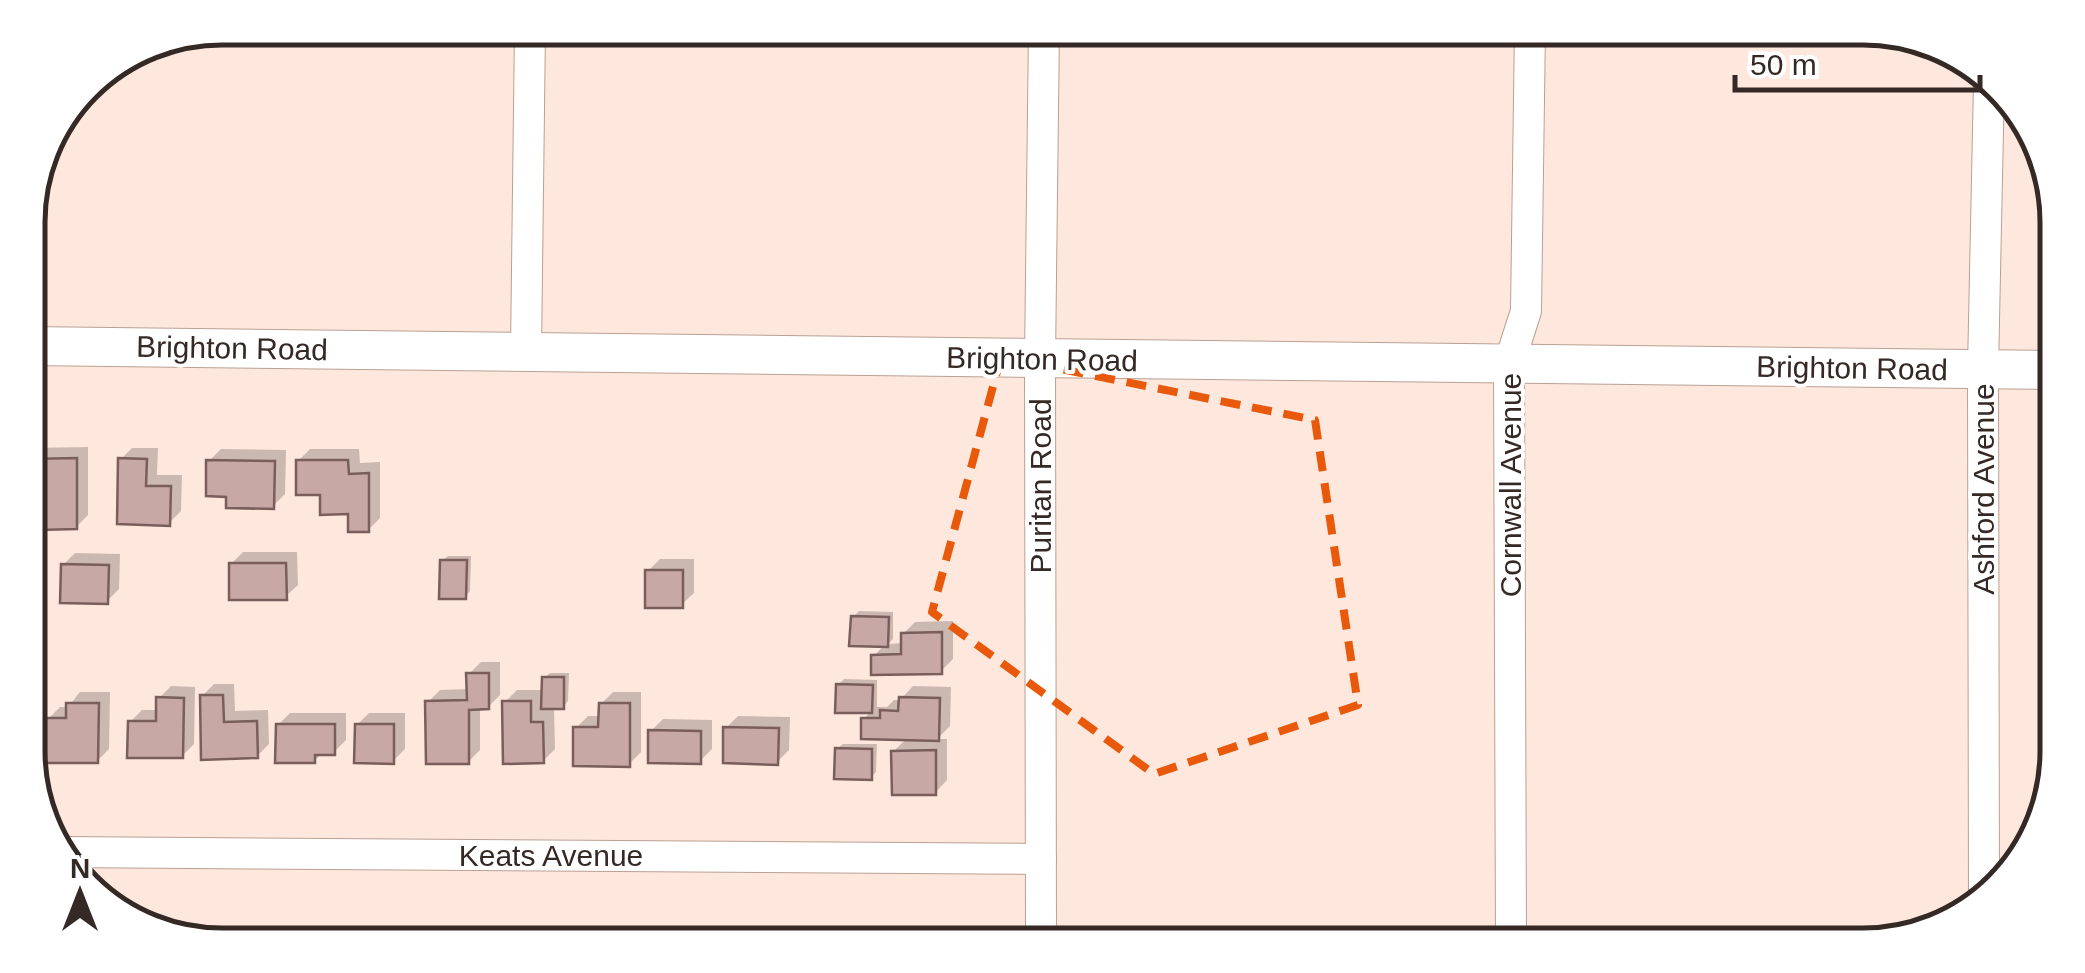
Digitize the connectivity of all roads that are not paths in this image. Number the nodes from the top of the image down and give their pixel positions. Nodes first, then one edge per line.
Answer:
1 (530, 45) edge
2 (1044, 45) edge
3 (1530, 45) edge
4 (1989, 98) edge
5 (45, 346) edge
6 (526, 351) junction
7 (1040, 359) junction
8 (1509, 364) junction
9 (1983, 369) junction
10 (2040, 370) edge
11 (130, 852) edge
12 (1041, 859) junction
13 (1984, 880) edge
14 (1041, 928) edge
15 (1511, 928) edge

1 - 6 street
2 - 7 street, Puritan Road
3 - 8 street, Cornwall Avenue
4 - 9 street, Ashford Avenue
5 - 6 street, Brighton Road
6 - 7 street, Brighton Road
7 - 8 street, Brighton Road
7 - 12 street, Puritan Road
8 - 9 street, Brighton Road
8 - 15 street, Cornwall Avenue
9 - 10 street, Brighton Road
9 - 13 street, Ashford Avenue
11 - 12 street, Keats Avenue
12 - 14 street, Puritan Road

